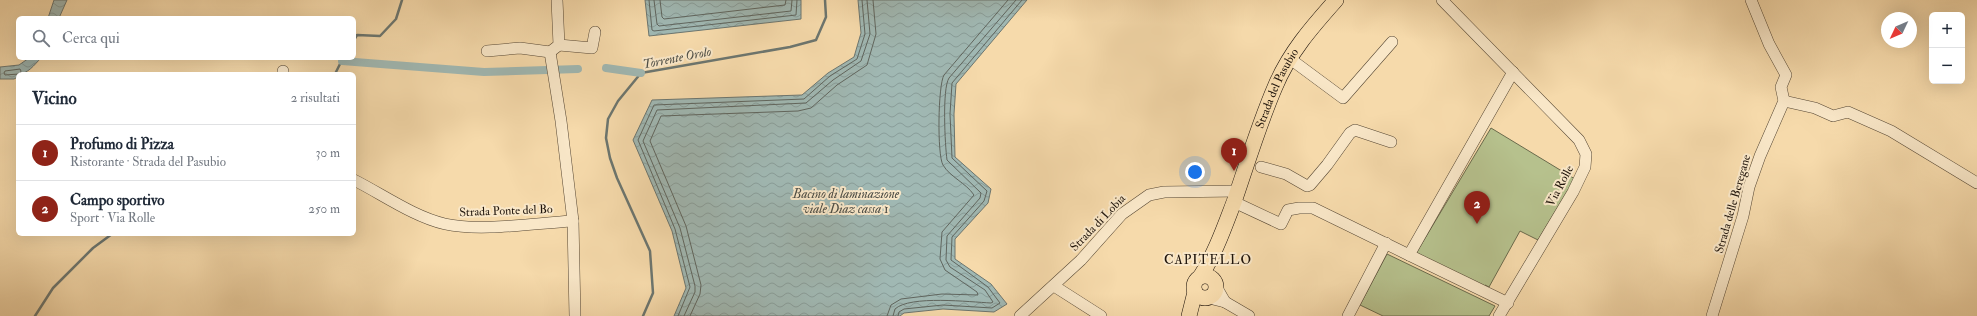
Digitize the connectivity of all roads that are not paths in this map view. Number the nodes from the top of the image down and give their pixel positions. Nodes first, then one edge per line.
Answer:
1 (557, 0) edge
2 (1336, 0) edge
3 (1442, 0) edge
4 (1751, 0) edge
5 (595, 32) dead end
6 (1392, 42) dead end
7 (559, 45) junction
8 (487, 51) dead end
9 (550, 52) junction
10 (1289, 58) junction
11 (1513, 72) junction
12 (1784, 101) junction
13 (1391, 142) dead end
14 (1254, 164) junction
15 (356, 181) edge
16 (1977, 183) edge
17 (1236, 197) junction
18 (573, 221) junction
19 (1226, 224) junction
20 (1386, 243) junction
21 (1409, 255) junction
22 (1054, 286) junction
23 (1208, 291) junction
24 (1508, 303) junction
25 (1096, 315) edge
26 (575, 316) edge
27 (1020, 316) edge
28 (1189, 316) edge
29 (1194, 316) edge
30 (1249, 316) edge
31 (1348, 316) edge
32 (1499, 316) edge
33 (1712, 316) edge

1 - 7 street
2 - 10 main road, Strada del Pasubio
3 - 11 street, Via Rolle
4 - 12 street, Strada delle Beregane
5 - 7 street
6 - 10 street
7 - 9 street
8 - 9 street
9 - 18 street
10 - 14 main road, Strada del Pasubio
11 - 21 street
11 - 24 street, Via Rolle
12 - 16 street
12 - 33 street, Strada delle Beregane
13 - 14 street
14 - 17 main road, Strada del Pasubio
15 - 18 street, Strada Ponte del Bo
17 - 19 main road, Strada del Pasubio
17 - 20 street
17 - 22 street, Strada di Lobia
18 - 26 street
19 - 23 main road
19 - 23 main road, Strada del Pasubio
20 - 21 street
20 - 31 street
21 - 24 street
22 - 25 street
22 - 27 street, Strada di Lobia
23 - 28 main road
23 - 29 main road
23 - 30 street
24 - 32 street, Via Rolle

